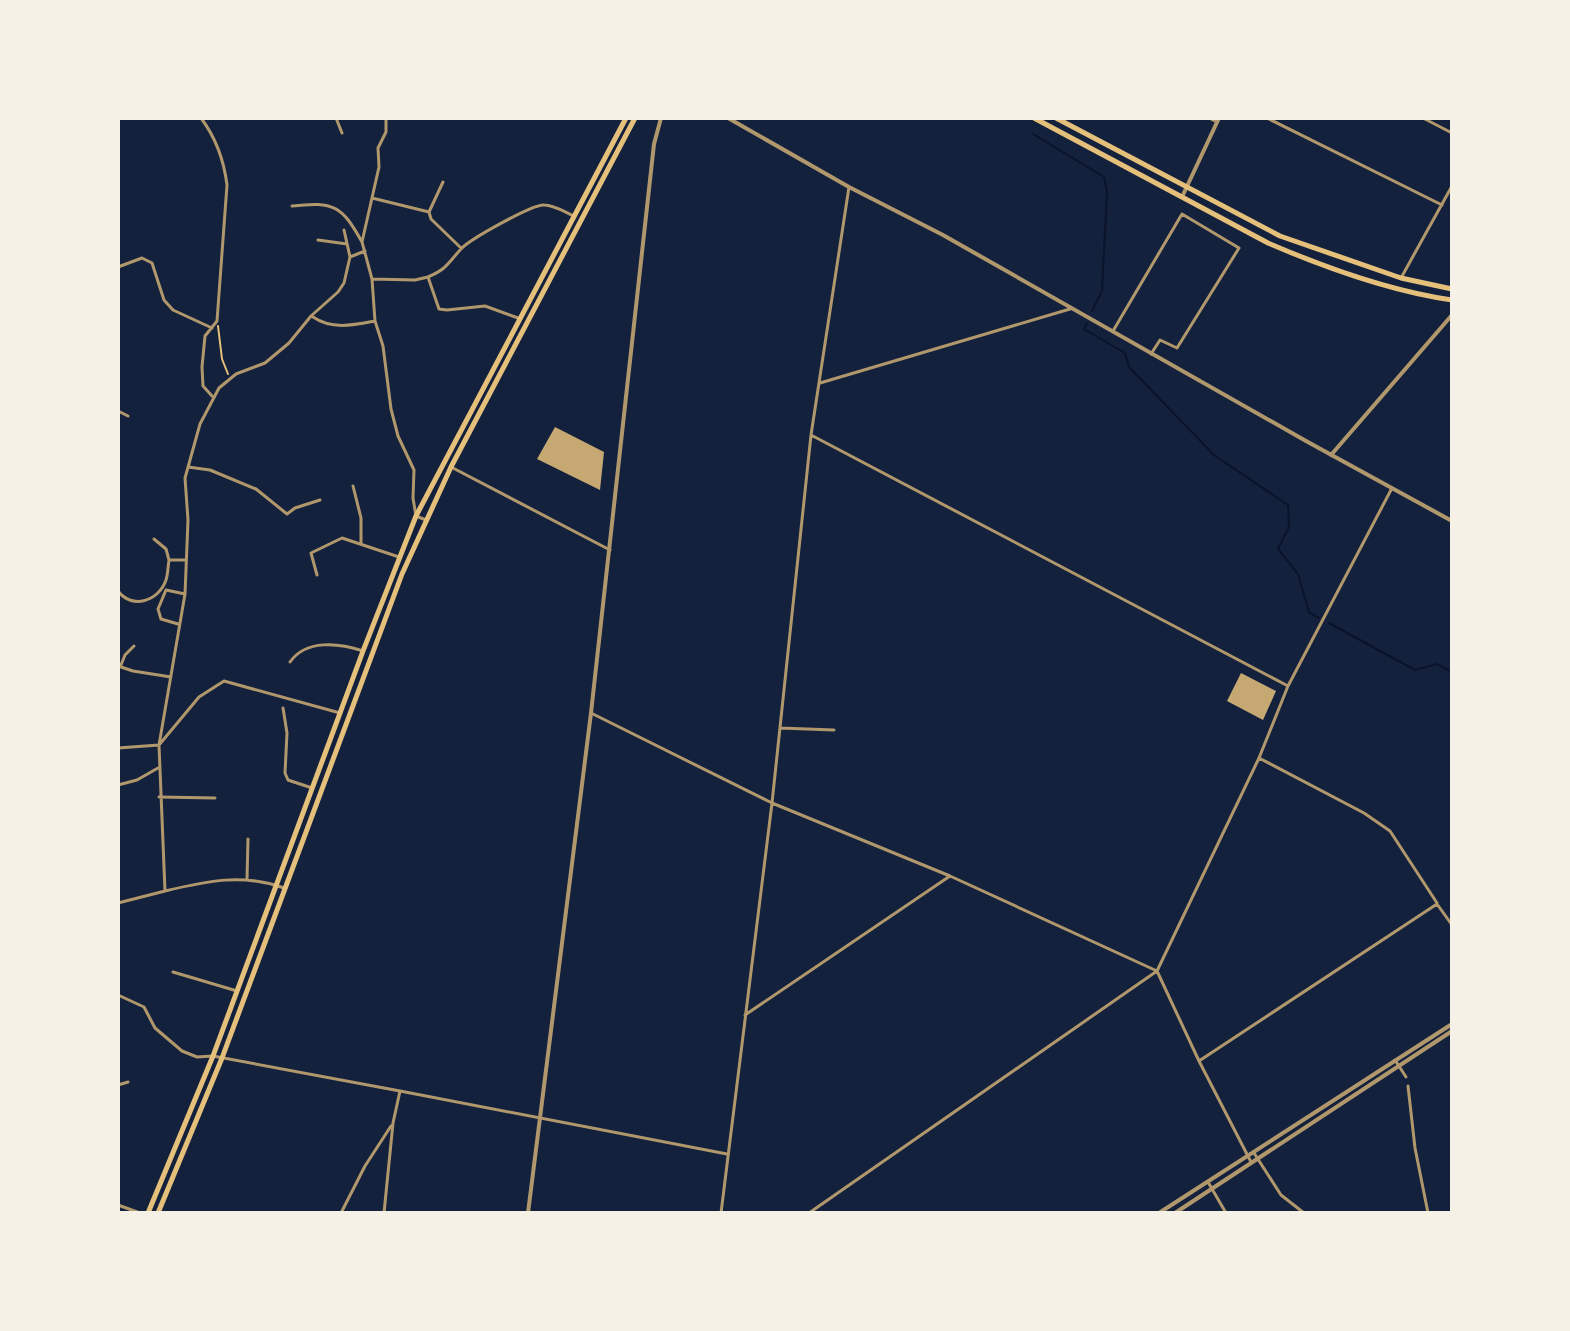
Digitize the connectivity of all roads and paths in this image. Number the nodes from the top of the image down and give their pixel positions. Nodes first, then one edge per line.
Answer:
1 (202, 118) edge
2 (336, 118) edge
3 (386, 118) edge
4 (626, 118) edge
5 (635, 118) edge
6 (661, 118) edge
7 (728, 118) edge
8 (1034, 118) edge
9 (1056, 118) edge
10 (1209, 118) edge
11 (1267, 118) edge
12 (1423, 118) edge
13 (1218, 120) edge
14 (342, 133) dead end
15 (1452, 133) edge
16 (443, 182) dead end
17 (1185, 186) junction
18 (1452, 186) edge
19 (849, 187) junction
20 (1182, 197) junction
21 (372, 198) junction
22 (1442, 205) junction
23 (292, 206) dead end
24 (429, 212) junction
25 (574, 216) junction
26 (1254, 223) junction
27 (344, 230) dead end
28 (1248, 232) junction
29 (318, 240) dead end
30 (362, 242) junction
31 (347, 244) junction
32 (461, 248) junction
33 (365, 251) junction
34 (350, 257) junction
35 (118, 267) edge
36 (428, 277) junction
37 (1401, 278) junction
38 (372, 279) junction
39 (539, 282) junction
40 (547, 286) junction
41 (1452, 289) edge
42 (1452, 300) edge
43 (1074, 308) junction
44 (1452, 315) edge
45 (311, 316) junction
46 (520, 318) junction
47 (217, 321) junction
48 (375, 321) junction
49 (213, 329) junction
50 (1113, 331) junction
51 (1151, 354) junction
52 (230, 379) junction
53 (819, 383) junction
54 (213, 397) junction
55 (118, 411) edge
56 (128, 416) dead end
57 (811, 435) junction
58 (1331, 455) junction
59 (188, 467) junction
60 (451, 467) junction
61 (353, 486) dead end
62 (1392, 488) junction
63 (320, 500) dead end
64 (416, 516) junction
65 (426, 521) junction
66 (1452, 521) edge
67 (154, 539) dead end
68 (361, 543) junction
69 (610, 550) junction
70 (399, 557) junction
71 (169, 560) junction
72 (186, 560) junction
73 (317, 575) dead end
74 (118, 591) edge
75 (185, 594) junction
76 (179, 624) junction
77 (134, 646) dead end
78 (363, 651) junction
79 (290, 662) dead end
80 (119, 666) edge
81 (171, 677) junction
82 (1288, 686) junction
83 (283, 708) dead end
84 (340, 713) junction
85 (591, 713) junction
86 (780, 728) junction
87 (834, 730) dead end
88 (159, 745) junction
89 (118, 748) edge
90 (1259, 758) junction
91 (158, 768) junction
92 (118, 785) edge
93 (312, 788) junction
94 (159, 797) junction
95 (215, 798) dead end
96 (772, 803) junction
97 (248, 839) dead end
98 (950, 876) junction
99 (247, 879) junction
100 (276, 885) junction
101 (284, 888) junction
102 (165, 891) junction
103 (118, 903) edge
104 (1437, 904) junction
105 (1452, 925) edge
106 (1157, 971) junction
107 (173, 972) dead end
108 (237, 991) junction
109 (118, 995) edge
110 (745, 1015) junction
111 (1452, 1024) edge
112 (1452, 1031) edge
113 (213, 1056) junction
114 (222, 1058) junction
115 (1199, 1061) junction
116 (1397, 1062) junction
117 (1406, 1077) dead end
118 (128, 1082) dead end
119 (118, 1085) edge
120 (1408, 1086) dead end
121 (400, 1091) junction
122 (540, 1116) junction
123 (393, 1123) junction
124 (1301, 1125) junction
125 (727, 1154) junction
126 (1256, 1155) junction
127 (1249, 1160) junction
128 (1208, 1182) junction
129 (1213, 1188) junction
130 (118, 1205) edge
131 (140, 1213) edge
132 (148, 1213) edge
133 (158, 1213) edge
134 (341, 1213) edge
135 (384, 1213) edge
136 (528, 1213) edge
137 (721, 1213) edge
138 (809, 1213) edge
139 (1159, 1213) edge
140 (1175, 1213) edge
141 (1226, 1213) edge
142 (1304, 1213) edge
143 (1428, 1213) edge

1 - 47 street
2 - 14 street
3 - 21 street
4 - 25 main road
5 - 40 main road
6 - 69 street
7 - 19 street
8 - 20 main road
9 - 17 main road
10 - 13 street
11 - 22 street
12 - 15 street
13 - 17 street
16 - 24 street
17 - 20 street
17 - 26 main road
18 - 22 street
19 - 43 street
19 - 53 street
20 - 28 main road
21 - 24 street
21 - 30 street
22 - 37 street
23 - 30 street
24 - 32 street
25 - 32 street
25 - 39 main road
26 - 28 main road
26 - 37 main road
27 - 31 street
28 - 42 main road
29 - 31 street
30 - 33 street
31 - 34 street
32 - 36 street
33 - 34 street
33 - 38 street
34 - 45 street
35 - 49 street
36 - 38 street
36 - 46 street
37 - 41 main road
38 - 48 street
39 - 40 main road
39 - 46 main road
40 - 60 main road
43 - 50 street
43 - 53 street
44 - 58 street
45 - 48 street
45 - 52 street
46 - 64 main road
47 - 49 street
47 - 52 path
48 - 64 street
49 - 54 street
50 - 51 street
50 - 51 street
51 - 58 street
52 - 54 street
53 - 57 street
54 - 59 street
55 - 56 street
57 - 82 street
57 - 86 street
58 - 62 street
59 - 63 street
59 - 72 street
60 - 65 main road
60 - 69 street
61 - 68 street
62 - 66 street
62 - 82 street
64 - 65 street
64 - 70 main road
65 - 101 main road
67 - 71 street
68 - 70 street
68 - 73 street
69 - 85 street
70 - 78 main road
71 - 72 street
71 - 74 street
72 - 75 street
75 - 76 street
75 - 76 street
76 - 81 street
77 - 80 street
78 - 79 street
78 - 84 main road
80 - 81 street
81 - 88 street
82 - 90 street
83 - 93 street
84 - 88 street
84 - 93 main road
85 - 96 street
85 - 122 street
86 - 87 street
86 - 96 street
88 - 89 street
88 - 91 street
90 - 104 street
90 - 106 street
91 - 92 street
91 - 94 street
93 - 100 main road
94 - 95 street
94 - 102 street
96 - 98 street
96 - 110 street
97 - 99 street
98 - 106 street
98 - 110 street
99 - 100 street
99 - 102 street
100 - 101 street
100 - 108 main road
101 - 114 main road
102 - 103 street
104 - 105 street
104 - 115 street
106 - 115 street
106 - 138 street
107 - 108 street
108 - 113 main road
109 - 113 street
110 - 125 street
111 - 116 street
112 - 116 street
113 - 114 street
113 - 132 main road
114 - 121 street
114 - 133 main road
115 - 127 street
116 - 117 street
116 - 124 street
116 - 124 street
118 - 119 street
120 - 143 street
121 - 122 street
121 - 123 street
122 - 125 street
122 - 136 street
123 - 134 street
123 - 135 street
124 - 126 street
125 - 137 street
126 - 127 street
126 - 142 street
127 - 128 street
127 - 129 street
128 - 129 street
128 - 139 street
129 - 140 street
129 - 141 street
130 - 131 street

